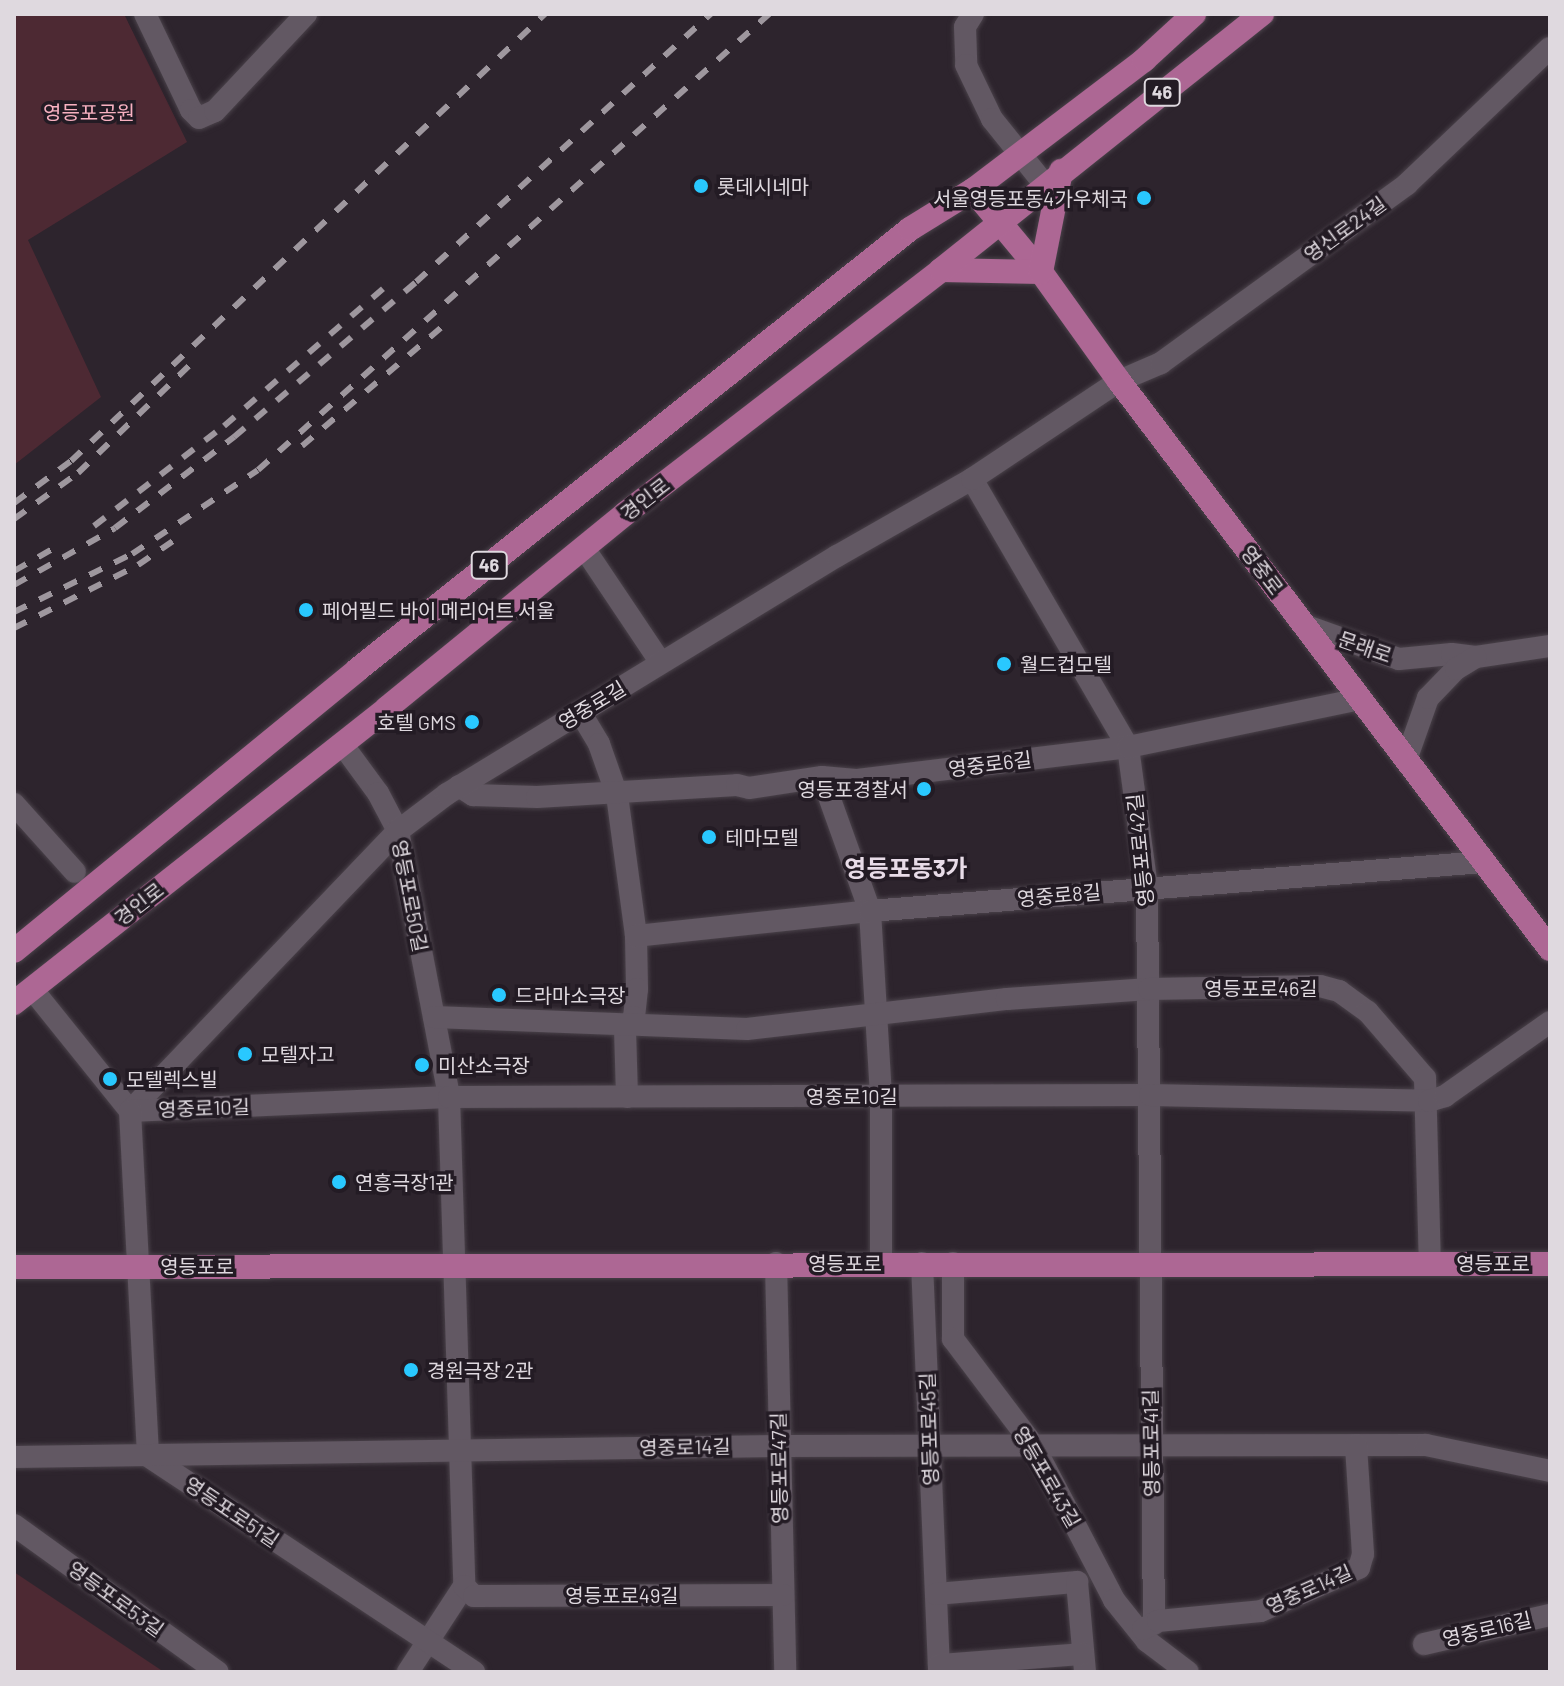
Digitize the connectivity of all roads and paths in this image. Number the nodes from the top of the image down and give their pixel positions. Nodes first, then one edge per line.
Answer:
1 (145, 14) edge
2 (306, 14) edge
3 (973, 14) edge
4 (1194, 14) edge
5 (1262, 14) edge
6 (1550, 48) edge
7 (1020, 153) junction
8 (1053, 178) junction
9 (973, 190) junction
10 (999, 220) junction
11 (941, 270) junction
12 (1041, 272) junction
13 (1119, 381) junction
14 (972, 479) junction
15 (584, 548) junction
16 (1304, 625) junction
17 (1550, 646) edge
18 (1476, 657) junction
19 (661, 663) junction
20 (1360, 699) junction
21 (580, 712) junction
22 (342, 744) junction
23 (1128, 747) junction
24 (1406, 760) junction
25 (822, 777) junction
26 (459, 786) junction
27 (617, 795) junction
28 (14, 804) edge
29 (398, 831) junction
30 (1483, 862) junction
31 (75, 872) dead end
32 (1147, 888) junction
33 (870, 911) junction
34 (636, 936) junction
35 (1550, 949) edge
36 (14, 951) edge
37 (1149, 989) junction
38 (23, 996) edge
39 (434, 1017) junction
40 (876, 1017) junction
41 (1550, 1022) edge
42 (629, 1024) junction
43 (1150, 1095) junction
44 (881, 1096) junction
45 (449, 1097) junction
46 (627, 1097) junction
47 (1429, 1101) junction
48 (130, 1111) junction
49 (776, 1263) junction
50 (881, 1263) junction
51 (922, 1263) junction
52 (953, 1263) junction
53 (1150, 1263) junction
54 (1430, 1263) junction
55 (1550, 1264) edge
56 (456, 1265) junction
57 (140, 1266) junction
58 (14, 1267) edge
59 (1356, 1445) junction
60 (778, 1446) junction
61 (930, 1446) junction
62 (1034, 1446) junction
63 (1151, 1446) junction
64 (462, 1451) junction
65 (148, 1456) junction
66 (14, 1457) edge
67 (1550, 1471) edge
68 (14, 1525) edge
69 (464, 1586) junction
70 (936, 1594) junction
71 (783, 1595) junction
72 (1550, 1615) edge
73 (1146, 1627) junction
74 (428, 1641) junction
75 (1424, 1644) dead end
76 (1084, 1663) edge
77 (939, 1669) edge
78 (218, 1672) edge
79 (408, 1672) edge
80 (474, 1672) edge
81 (785, 1672) edge
82 (1188, 1672) edge

1 - 2 street
3 - 7 street
4 - 7 main road, 46
5 - 8 main road, 경인로 / 46
6 - 13 street, 영신로24길
7 - 8 street
7 - 9 main road, 46
8 - 10 main road, 경인로 / 46
8 - 12 main road
9 - 10 main road, 영중로
9 - 36 main road, 46
10 - 11 main road, 경인로 / 46
10 - 12 main road, 영중로
11 - 12 main road
11 - 15 main road, 경인로 / 46
12 - 13 main road, 영중로
13 - 14 street, 영중로길
13 - 16 main road, 영중로
14 - 19 street, 영중로길
14 - 23 street, 영등포로42길
15 - 19 street
15 - 22 main road, 경인로 / 46
16 - 18 street, 문래로
16 - 20 main road, 영중로
17 - 18 street, 문래로
18 - 24 street, 문래로
19 - 21 street, 영중로길
20 - 23 street, 영중로6길
20 - 24 main road, 영중로
21 - 26 street, 영중로길
21 - 27 street
22 - 29 street, 영등포로50길
22 - 38 main road, 경인로 / 46
23 - 25 street, 영중로6길
23 - 32 street, 영등포로42길
24 - 30 main road, 영중로
25 - 27 street, 영중로6길
25 - 33 street
26 - 27 street, 영중로6길
26 - 29 street, 영중로길
27 - 34 street
28 - 31 street
29 - 39 street, 영등포로50길
29 - 48 street, 영중로길
30 - 32 street, 영중로8길
30 - 35 main road, 영중로
32 - 33 street, 영중로8길
32 - 37 street, 영등포로42길
33 - 34 street, 영중로8길
33 - 40 street
34 - 42 street
37 - 40 street, 영등포로46길
37 - 43 street, 영등포로42길
37 - 47 street, 영등포로46길
38 - 48 street, 경인로
39 - 42 street
39 - 45 street, 영등포로50길
40 - 42 street, 영등포로46길
40 - 44 street
41 - 47 street, 영중로10길
42 - 46 street
43 - 44 street, 영중로10길
43 - 47 street, 영중로10길
43 - 53 street, 영등포로42길
44 - 46 street, 영중로10길
44 - 50 street
45 - 46 street, 영중로10길
45 - 48 street, 영중로10길
45 - 56 street, 영등포로50길
47 - 54 street, 영등포로46길
48 - 57 street, 영등포로
49 - 50 main road, 영등포로
49 - 56 main road, 영등포로
49 - 60 street, 영등포로47길
50 - 51 main road, 영등포로
51 - 52 main road, 영등포로
51 - 61 street, 영등포로45길
52 - 53 main road, 영등포로
52 - 62 street, 영등포로43길
53 - 54 main road, 영등포로
53 - 63 street, 영등포로41길
54 - 55 main road, 영등포로
56 - 57 main road, 영등포로
56 - 64 street
57 - 58 main road, 영등포로
57 - 65 street
59 - 63 street, 영중로14길
59 - 67 street, 영중로14길
59 - 73 street, 영중로14길
60 - 61 street, 영중로14길
60 - 64 street, 영중로14길
60 - 71 street, 영등포로47길
61 - 62 street, 영중로14길
61 - 70 street, 영등포로45길
62 - 63 street, 영중로14길
62 - 73 street, 영등포로43길
63 - 73 street, 영등포로41길
64 - 65 street, 영중로14길
64 - 69 street
65 - 66 street, 영중로14길
65 - 74 street, 영등포로51길
68 - 78 street, 영등포로53길
69 - 71 street, 영등포로49길
69 - 74 street
70 - 76 street, 영등포로45길
70 - 77 street, 영등포로45길
71 - 81 street, 영등포로47길
72 - 75 street, 영중로16길
73 - 82 street, 영등포로43길
74 - 79 street
74 - 80 street, 영등포로51길
76 - 77 street, 영등포로45길

